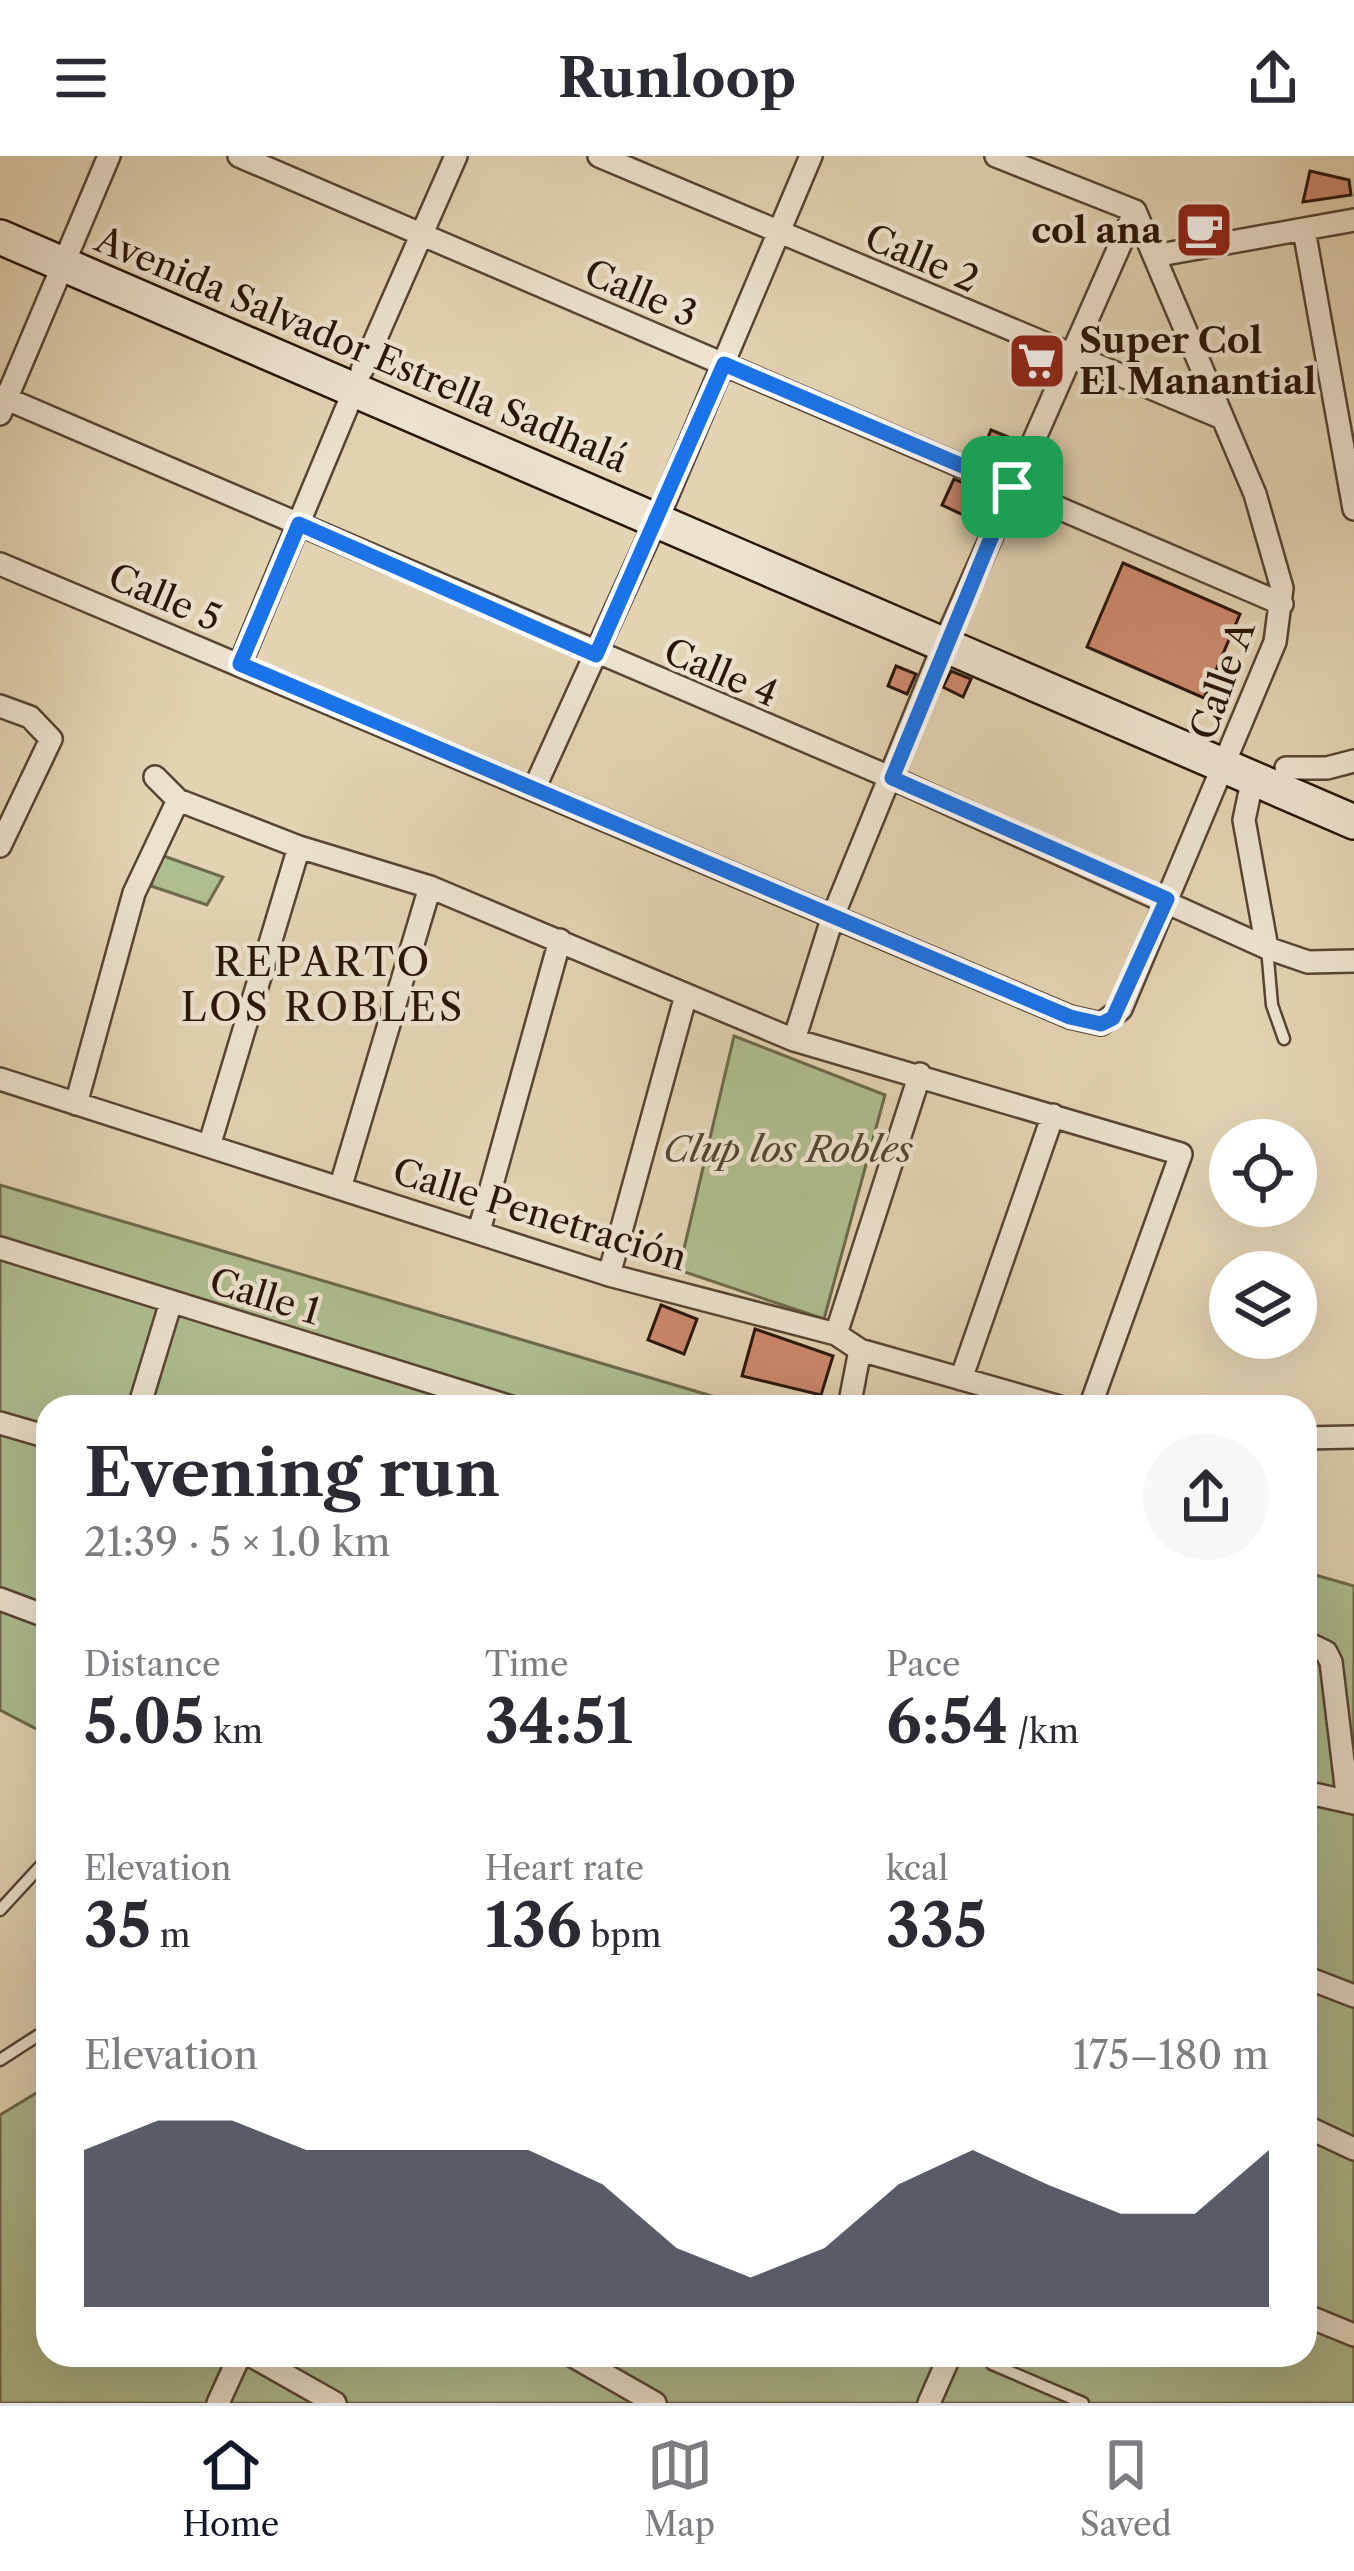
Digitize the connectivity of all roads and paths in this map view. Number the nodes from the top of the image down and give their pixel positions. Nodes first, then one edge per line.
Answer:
1 (109, 156) edge
2 (239, 156) edge
3 (456, 156) edge
4 (598, 156) edge
5 (811, 156) edge
6 (996, 156) edge
7 (1135, 212) junction
8 (0, 214) edge
9 (1354, 220) edge
10 (1304, 230) junction
11 (776, 231) junction
12 (420, 234) junction
13 (0, 237) edge
14 (69, 255) junction
15 (1154, 256) junction
16 (1067, 356) junction
17 (724, 364) junction
18 (359, 379) junction
19 (2, 403) edge
20 (1220, 417) junction
21 (1012, 487) junction
22 (661, 508) junction
23 (1354, 509) edge
24 (299, 524) junction
25 (0, 564) edge
26 (1282, 604) junction
27 (948, 634) junction
28 (596, 655) junction
29 (240, 664) junction
30 (0, 706) edge
31 (1354, 761) edge
32 (1238, 763) junction
33 (1286, 768) junction
34 (155, 777) dead end
35 (892, 778) junction
36 (534, 789) junction
37 (1354, 797) edge
38 (178, 800) junction
39 (1354, 822) edge
40 (0, 846) edge
41 (299, 847) junction
42 (430, 887) junction
43 (1167, 899) junction
44 (833, 916) junction
45 (560, 940) junction
46 (1267, 948) junction
47 (1354, 961) edge
48 (686, 995) junction
49 (1101, 1024) joint
50 (1284, 1039) dead end
51 (794, 1040) junction
52 (920, 1074) junction
53 (0, 1079) edge
54 (76, 1104) junction
55 (1053, 1115) junction
56 (211, 1143) junction
57 (341, 1185) junction
58 (479, 1231) junction
59 (0, 1248) edge
60 (609, 1274) junction
61 (171, 1302) junction
62 (836, 1334) junction
63 (860, 1350) junction
64 (961, 1379) junction
65 (143, 1395) edge
66 (458, 1395) edge
67 (851, 1395) edge
68 (1018, 1395) edge
69 (1094, 1395) edge
70 (0, 1423) edge
71 (36, 1434) edge
72 (1354, 1437) edge
73 (1317, 1438) edge
74 (0, 1599) edge
75 (36, 1612) edge
76 (1317, 1648) edge
77 (1317, 1795) edge
78 (1351, 1803) edge
79 (36, 1871) edge
80 (0, 1910) edge
81 (1317, 1981) edge
82 (1354, 1996) edge
83 (36, 2037) edge
84 (0, 2060) edge
85 (1317, 2132) edge
86 (1354, 2149) edge
87 (1317, 2320) edge
88 (1354, 2335) edge
89 (234, 2367) edge
90 (271, 2367) edge
91 (592, 2367) edge
92 (945, 2367) edge
93 (999, 2367) edge
94 (218, 2403) edge
95 (335, 2403) edge
96 (655, 2403) edge
97 (929, 2403) edge
98 (1083, 2403) edge

1 - 14 street
2 - 12 street, Calle 3
3 - 12 street
4 - 11 street, Calle 2
5 - 11 street
6 - 7 street
7 - 15 street, Calle A
7 - 16 street
8 - 14 main road, Avenida Salvador Estrella Sadhalá
9 - 10 street
10 - 15 street
10 - 23 street
11 - 16 street, Calle 2
11 - 17 street
12 - 17 street, Calle 3
12 - 18 street
13 - 14 main road, Avenida Salvador Estrella Sadhalá
14 - 18 main road, Avenida Salvador Estrella Sadhalá
14 - 19 street
15 - 20 street, Calle A
16 - 20 street, Calle 2
16 - 21 street
17 - 21 street, Calle 3
17 - 22 street
18 - 22 main road, Avenida Salvador Estrella Sadhalá
18 - 24 street
19 - 24 street, Calle 4
20 - 26 street, Calle A
21 - 26 street, Calle 3
21 - 27 street
22 - 27 main road, Avenida Salvador Estrella Sadhalá
22 - 28 street
24 - 28 street, Calle 4
24 - 29 street
25 - 29 street, Calle 5
26 - 32 street, Calle A
27 - 32 main road, Avenida Salvador Estrella Sadhalá
27 - 35 street
28 - 35 street, Calle 4
28 - 36 street
29 - 36 street, Calle 5
30 - 40 street
31 - 33 street
32 - 33 main road, Avenida Salvador Estrella Sadhalá
32 - 39 main road, Avenida Salvador Estrella Sadhalá
32 - 43 street, Calle A
32 - 46 street
33 - 37 main road, Avenida Salvador Estrella Sadhalá
34 - 38 street
35 - 43 street, Calle 4
35 - 44 street
36 - 44 street, Calle 5
38 - 41 street
38 - 54 street
41 - 42 street
41 - 56 street
42 - 45 street
42 - 57 street
43 - 46 street, Calle 4
43 - 49 street, Calle A
44 - 49 street, Calle 5
44 - 51 street
45 - 48 street
45 - 58 street
46 - 47 street, Calle 4
46 - 50 lane
48 - 51 street
48 - 60 street
51 - 52 street
52 - 55 street
52 - 62 street
53 - 54 street, Calle Penetración
54 - 56 street, Calle Penetración
55 - 64 street
55 - 69 street
56 - 57 street, Calle Penetración
57 - 58 street, Calle Penetración
58 - 60 street, Calle Penetración
59 - 61 street, Calle 1
60 - 62 street, Calle Penetración
61 - 65 street
61 - 66 street, Calle 1
62 - 63 street, Calle Penetración
63 - 64 street, Calle Penetración
63 - 67 street
64 - 68 street, Calle Penetración
70 - 71 street
72 - 73 street
74 - 75 street
76 - 78 street
77 - 78 street
79 - 80 lane
81 - 82 street
83 - 84 lane
85 - 86 street
87 - 88 street
89 - 94 street
90 - 95 street
91 - 96 street
92 - 97 street
93 - 98 lane

